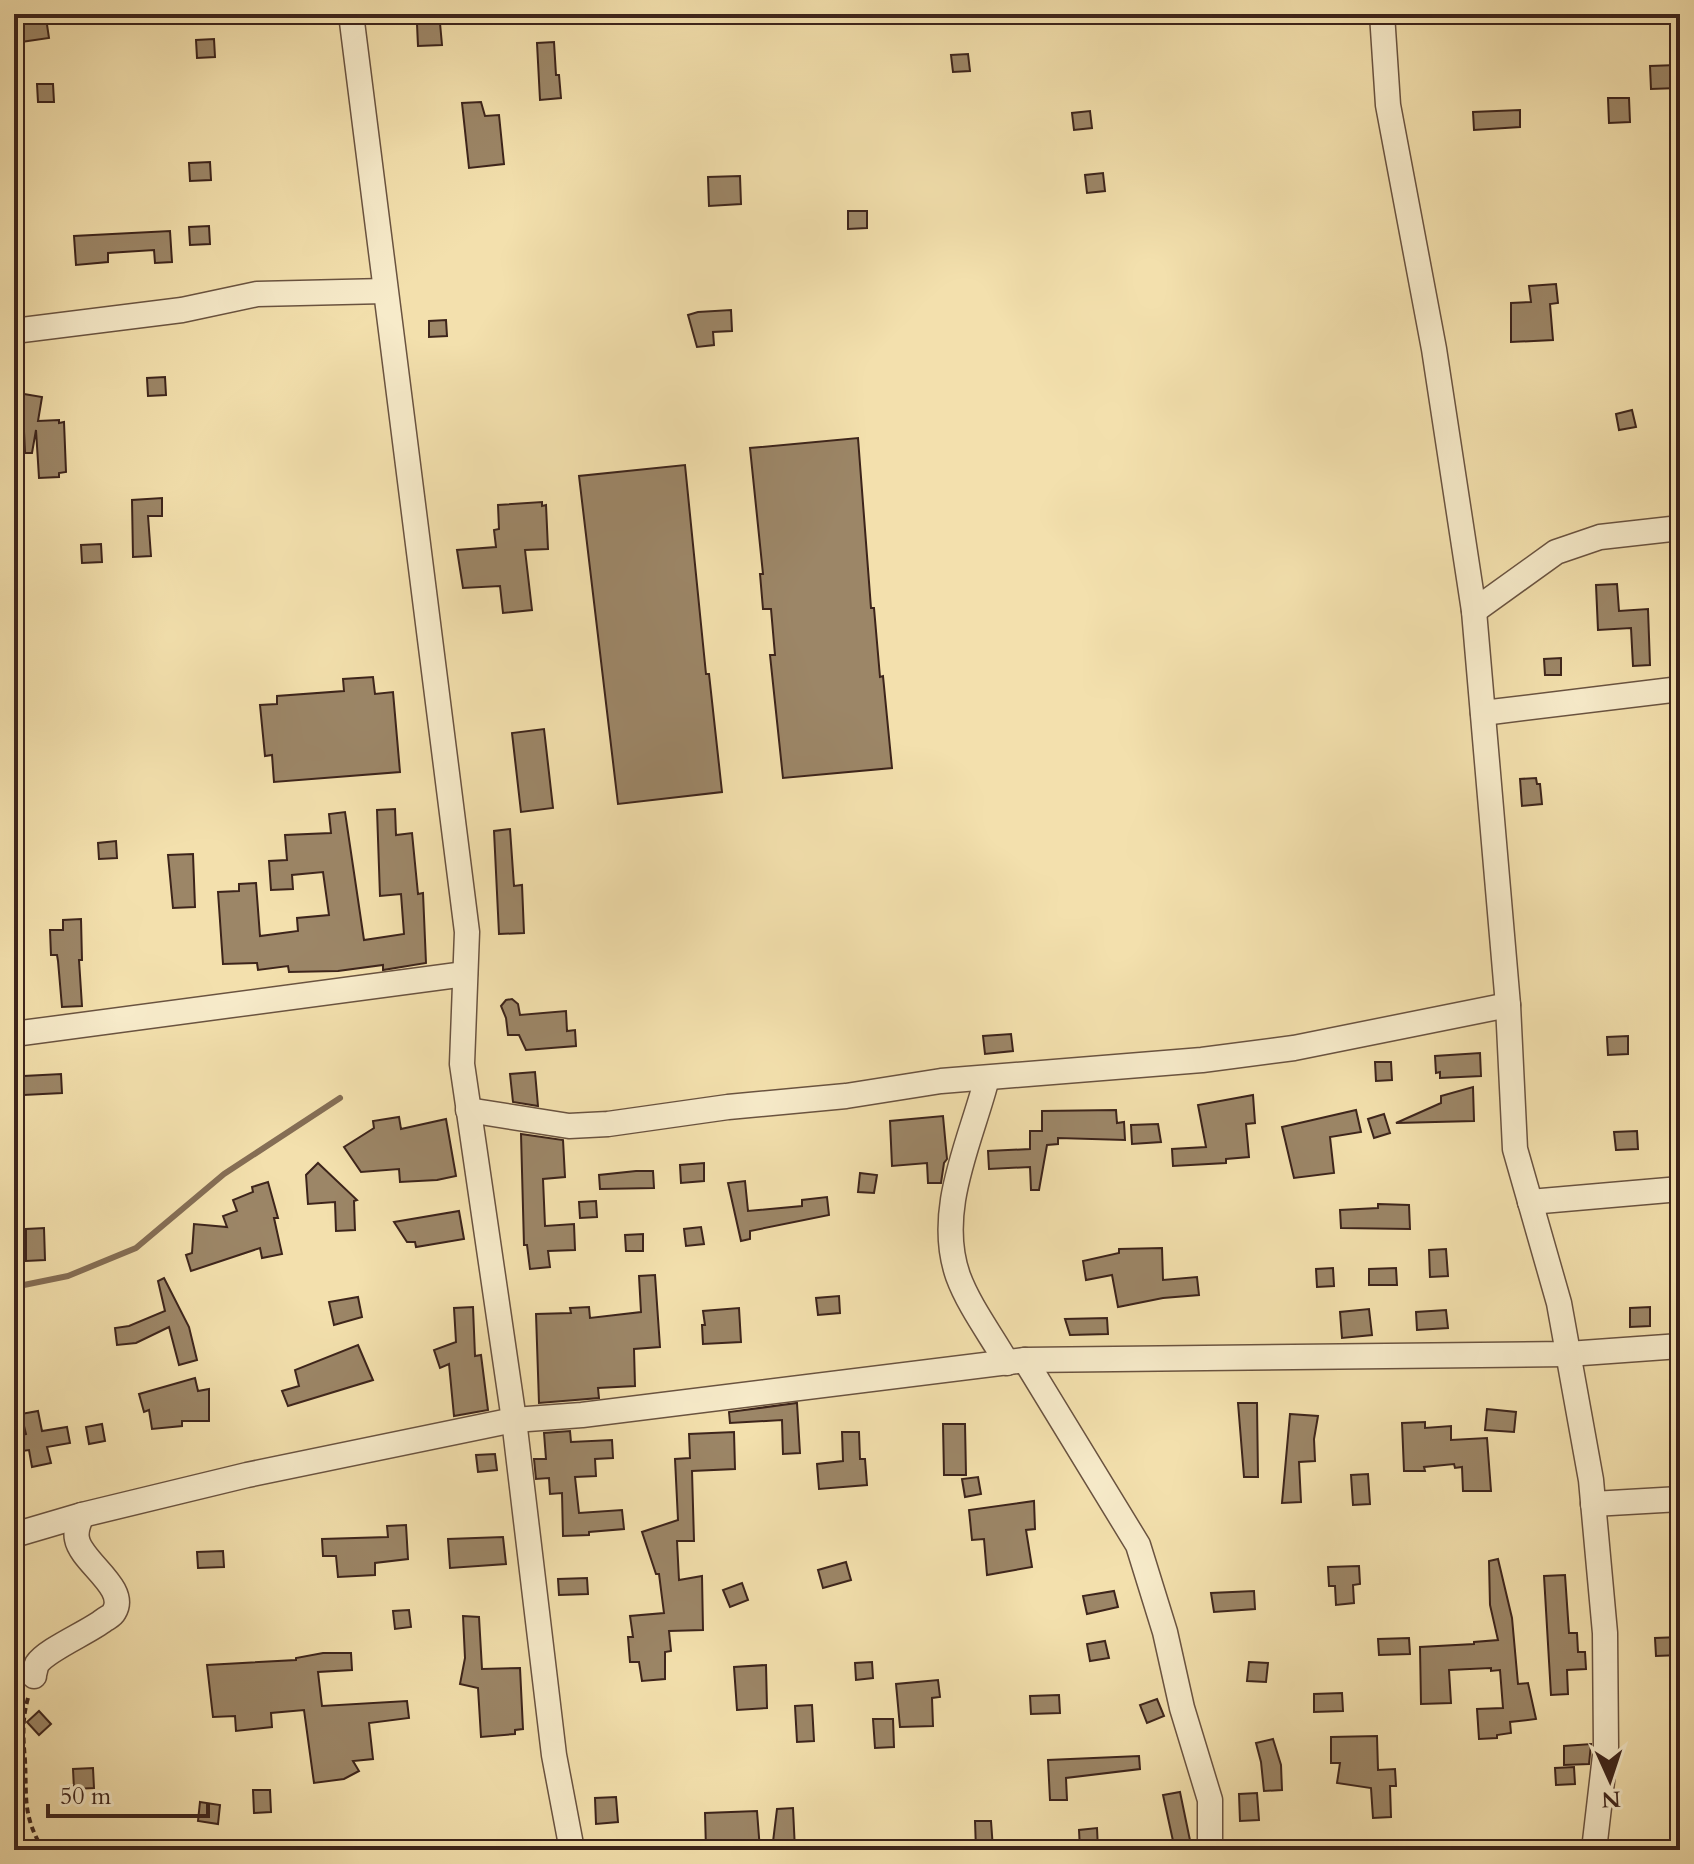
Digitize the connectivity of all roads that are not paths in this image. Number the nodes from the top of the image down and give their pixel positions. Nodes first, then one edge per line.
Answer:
1 (351, 14) edge
2 (1382, 14) edge
3 (385, 291) junction
4 (14, 331) edge
5 (1680, 528) edge
6 (1474, 611) junction
7 (1680, 689) edge
8 (1483, 713) junction
9 (465, 974) junction
10 (1508, 1005) junction
11 (14, 1034) edge
12 (987, 1078) junction
13 (468, 1110) junction
14 (1680, 1189) edge
15 (1530, 1202) junction
16 (1680, 1346) edge
17 (1568, 1354) junction
18 (1016, 1362) junction
19 (514, 1420) junction
20 (1680, 1499) edge
21 (1593, 1504) junction
22 (82, 1515) junction
23 (14, 1535) edge
24 (34, 1676) road end
25 (572, 1850) edge
26 (1210, 1850) edge
27 (1594, 1850) edge

1 - 3 street
2 - 6 street
3 - 4 street
3 - 9 street
5 - 6 street
6 - 8 street
7 - 8 street
8 - 10 street
9 - 11 street
9 - 13 street
10 - 12 street
10 - 15 street
12 - 13 street
12 - 18 street
13 - 19 street
14 - 15 street
15 - 17 street
16 - 17 street
17 - 18 street
17 - 21 street
18 - 19 street
18 - 26 street
19 - 22 street
19 - 25 street
20 - 21 street
21 - 27 street
22 - 23 street
22 - 24 street

